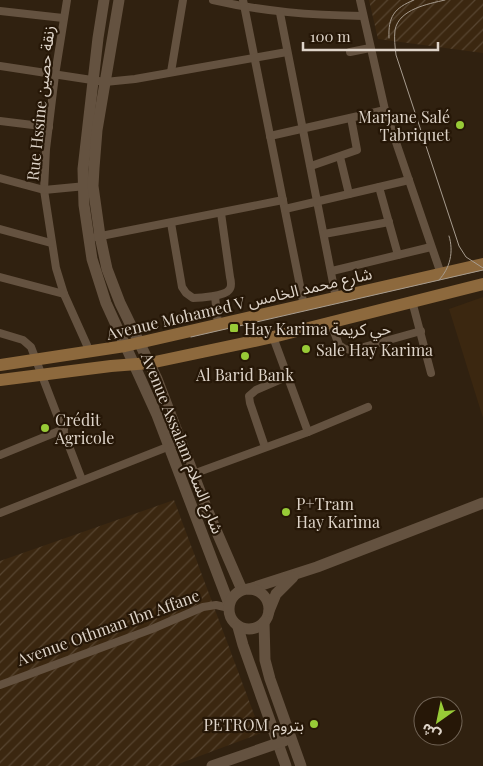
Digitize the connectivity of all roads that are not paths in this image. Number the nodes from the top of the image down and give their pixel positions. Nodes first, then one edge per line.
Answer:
1 (67, 0) edge
2 (104, 0) edge
3 (119, 0) edge
4 (183, 0) edge
5 (213, 0) edge
6 (360, 0) edge
7 (244, 4) edge
8 (0, 11) edge
9 (280, 13) junction
10 (363, 16) junction
11 (63, 18) junction
12 (370, 48) junction
13 (287, 52) junction
14 (350, 52) dead end
15 (254, 58) junction
16 (0, 66) edge
17 (171, 72) junction
18 (55, 75) junction
19 (93, 81) junction
20 (106, 82) junction
21 (385, 110) junction
22 (351, 118) junction
23 (0, 121) edge
24 (48, 128) junction
25 (303, 128) junction
26 (270, 136) junction
27 (340, 157) junction
28 (310, 166) junction
29 (0, 178) edge
30 (409, 180) junction
31 (88, 186) junction
32 (379, 187) junction
33 (44, 190) junction
34 (350, 194) junction
35 (283, 200) junction
36 (318, 202) junction
37 (285, 208) junction
38 (220, 213) junction
39 (389, 222) junction
40 (171, 223) junction
41 (0, 229) edge
42 (324, 234) junction
43 (100, 236) junction
44 (88, 240) junction
45 (52, 243) junction
46 (431, 247) junction
47 (398, 255) junction
48 (483, 264) edge
49 (332, 271) junction
50 (441, 274) junction
51 (0, 277) edge
52 (483, 284) edge
53 (64, 294) junction
54 (215, 296) junction
55 (336, 298) junction
56 (412, 301) junction
57 (304, 306) junction
58 (330, 321) junction
59 (218, 324) junction
60 (421, 331) junction
61 (0, 333) edge
62 (273, 337) junction
63 (140, 343) junction
64 (125, 346) junction
65 (90, 352) junction
66 (36, 361) junction
67 (150, 363) junction
68 (0, 365) edge
69 (134, 365) junction
70 (431, 373) dead end
71 (42, 375) junction
72 (286, 377) junction
73 (0, 380) edge
74 (368, 408) dead end
75 (64, 429) junction
76 (308, 432) junction
77 (180, 442) junction
78 (169, 446) junction
79 (265, 447) junction
80 (0, 455) edge
81 (193, 474) junction
82 (82, 480) junction
83 (483, 503) edge
84 (0, 512) edge
85 (296, 574) junction
86 (246, 590) junction
87 (229, 606) junction
88 (267, 616) junction
89 (238, 626) junction
90 (0, 685) edge
91 (290, 739) junction
92 (277, 743) junction
93 (212, 766) edge
94 (286, 766) edge
95 (301, 766) edge

1 - 11 street, Rue Hssine زنقة حصين
2 - 19 street, Avenue Assalam شارع السلام
3 - 20 street, Avenue Assalam شارع السلام
4 - 17 street
5 - 7 street
6 - 10 street
7 - 9 street
7 - 15 street
8 - 11 street
9 - 10 street
9 - 13 street
10 - 12 street
11 - 18 street, Rue Hssine زنقة حصين
12 - 14 street
12 - 21 street
13 - 15 street
13 - 25 street
15 - 17 street
15 - 26 street
16 - 18 street
17 - 20 street
18 - 19 street
18 - 24 street, Rue Hssine زنقة حصين
19 - 20 street
19 - 31 street, Avenue Assalam شارع السلام
20 - 31 street, Avenue Assalam شارع السلام
21 - 22 street
21 - 30 street
22 - 25 street
22 - 27 street
23 - 24 street
24 - 33 street, Rue Hssine زنقة حصين
25 - 26 street
25 - 28 street
26 - 35 street
27 - 28 street
27 - 34 street
28 - 36 street
29 - 33 street
30 - 32 street
30 - 46 street
31 - 33 street
31 - 43 street, Avenue Assalam شارع السلام
31 - 44 street, Avenue Assalam شارع السلام
32 - 34 street
32 - 39 street
33 - 45 street, Rue Hssine زنقة حصين
34 - 36 street
35 - 37 street
35 - 38 street
36 - 37 street
36 - 42 street
37 - 57 street
38 - 40 street
38 - 54 street
39 - 42 street
39 - 47 street
40 - 43 street
40 - 54 street
41 - 45 street
42 - 49 street
43 - 44 street
43 - 63 street, Avenue Assalam شارع السلام
44 - 64 street, Avenue Assalam شارع السلام
45 - 53 street, Rue Hssine زنقة حصين
46 - 47 street
46 - 50 street
47 - 49 street
48 - 50 main road, Avenue Mohamed V شارع محمد الخامس
49 - 55 street
50 - 55 main road, Avenue Mohamed V شارع محمد الخامس
51 - 53 street
52 - 56 main road, Avenue Mohamed V شارع محمد الخامس
53 - 65 street, Rue Hssine زنقة حصين
54 - 59 street
55 - 57 main road, Avenue Mohamed V شارع محمد الخامس
56 - 58 main road, Avenue Mohamed V شارع محمد الخامس
56 - 60 street
57 - 59 main road, Avenue Mohamed V شارع محمد الخامس
58 - 60 street
58 - 62 main road, Avenue Mohamed V شارع محمد الخامس
59 - 63 main road, Avenue Mohamed V شارع محمد الخامس
60 - 70 street
61 - 66 street
62 - 67 main road, Avenue Mohamed V شارع محمد الخامس
62 - 72 street
63 - 64 main road, Avenue Mohamed V شارع محمد الخامس
63 - 67 street, Avenue Assalam شارع السلام
64 - 65 main road, Avenue Mohamed V شارع محمد الخامس
64 - 69 street, Avenue Assalam شارع السلام
65 - 66 main road, Avenue Mohamed V شارع محمد الخامس
66 - 68 main road, Avenue Mohamed V شارع محمد الخامس
66 - 71 street
67 - 69 main road, Avenue Mohamed V شارع محمد الخامس
67 - 77 street, Avenue Assalam شارع السلام
69 - 71 main road, Avenue Mohamed V شارع محمد الخامس
69 - 78 street, Avenue Assalam شارع السلام
71 - 73 main road, Avenue Mohamed V شارع محمد الخامس
71 - 75 street
72 - 76 street
72 - 79 street
74 - 76 street
75 - 80 street
75 - 82 street
76 - 79 street
77 - 78 street
77 - 81 street, Avenue Assalam شارع السلام
78 - 82 street
78 - 87 street, Avenue Assalam شارع السلام
79 - 81 street
81 - 86 street, Avenue Assalam شارع السلام
82 - 84 street
83 - 85 street
85 - 86 street
85 - 88 street
86 - 87 street
86 - 88 street
87 - 89 street
87 - 90 street, Avenue Othman Ibn Affane
88 - 89 street
88 - 91 street
89 - 92 street
91 - 92 street
91 - 95 street
92 - 93 street
92 - 94 street

